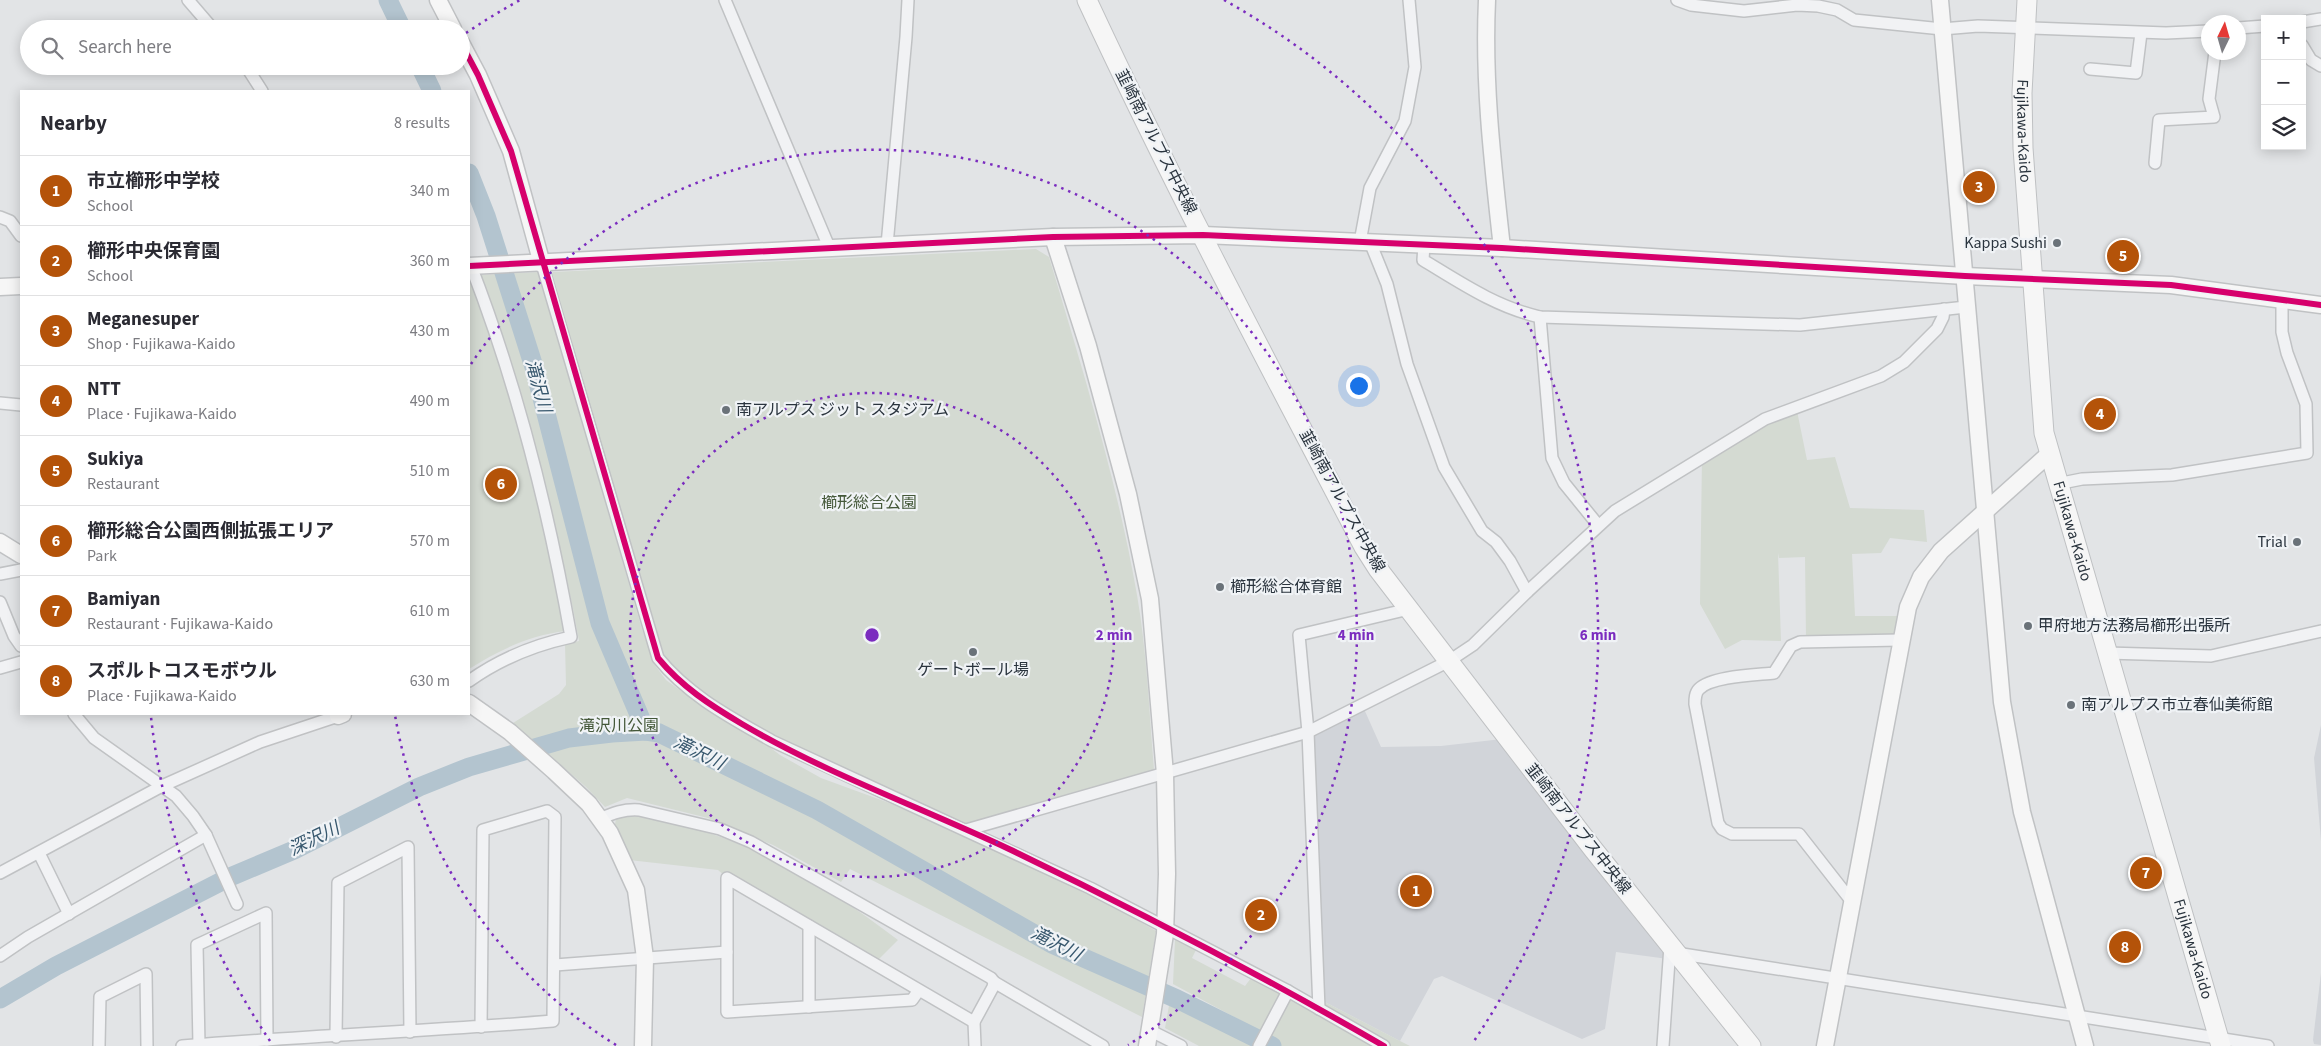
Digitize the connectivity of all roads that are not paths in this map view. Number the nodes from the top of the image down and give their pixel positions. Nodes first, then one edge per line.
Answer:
1 (188, 0) edge
2 (438, 0) edge
3 (725, 0) edge
4 (908, 0) edge
5 (1087, 0) edge
6 (1409, 0) edge
7 (1487, 0) edge
8 (1677, 0) edge
9 (1940, 0) edge
10 (2027, 0) edge
11 (1838, 5) edge
12 (2321, 19) edge
13 (205, 20) edge
14 (448, 20) edge
15 (2306, 21) edge
16 (2261, 26) edge
17 (2246, 27) edge
18 (1942, 29) junction
19 (2024, 30) junction
20 (2201, 31) edge
21 (2141, 33) junction
22 (2306, 52) edge
23 (470, 60) edge
24 (2214, 60) edge
25 (2321, 66) edge
26 (2090, 69) dead end
27 (252, 75) edge
28 (261, 90) edge
29 (2155, 164) dead end
30 (0, 217) edge
31 (20, 235) edge
32 (1203, 235) junction
33 (1053, 237) junction
34 (1365, 242) junction
35 (887, 245) junction
36 (1424, 245) junction
37 (829, 247) junction
38 (1502, 248) junction
39 (539, 264) junction
40 (472, 266) edge
41 (1965, 276) junction
42 (2034, 279) junction
43 (20, 286) edge
44 (0, 287) edge
45 (2282, 300) junction
46 (2321, 305) edge
47 (1966, 307) junction
48 (1944, 309) junction
49 (1540, 317) junction
50 (0, 403) edge
51 (20, 405) edge
52 (2049, 454) junction
53 (2057, 484) junction
54 (1984, 512) junction
55 (1598, 525) junction
56 (0, 542) edge
57 (20, 554) edge
58 (20, 570) edge
59 (0, 574) edge
60 (1527, 592) junction
61 (0, 602) edge
62 (1409, 609) junction
63 (2321, 631) edge
64 (1900, 640) junction
65 (20, 645) edge
66 (2107, 653) junction
67 (1449, 661) junction
68 (20, 662) edge
69 (0, 668) edge
70 (470, 680) edge
71 (470, 704) edge
72 (75, 715) edge
73 (341, 715) edge
74 (1308, 732) junction
75 (1165, 774) junction
76 (162, 786) junction
77 (600, 819) junction
78 (966, 830) junction
79 (206, 835) junction
80 (39, 853) junction
81 (0, 873) edge
82 (1852, 903) junction
83 (237, 904) dead end
84 (69, 914) junction
85 (809, 926) junction
86 (1165, 931) junction
87 (1673, 949) junction
88 (727, 952) junction
89 (0, 956) edge
90 (645, 958) junction
91 (555, 965) junction
92 (1839, 978) junction
93 (994, 982) junction
94 (919, 990) junction
95 (1288, 991) junction
96 (809, 1007) junction
97 (1319, 1009) junction
98 (2076, 1017) junction
99 (974, 1022) junction
100 (481, 1027) junction
101 (410, 1032) junction
102 (1149, 1033) edge
103 (336, 1037) junction
104 (267, 1040) junction
105 (310, 1042) edge
106 (2220, 1043) edge
107 (191, 1045) edge
108 (99, 1046) edge
109 (148, 1046) edge
110 (643, 1046) edge
111 (975, 1046) edge
112 (1103, 1046) edge
113 (1181, 1046) edge
114 (1259, 1046) edge
115 (1384, 1046) edge
116 (1664, 1046) edge
117 (1751, 1046) edge
118 (1825, 1046) edge
119 (2085, 1046) edge
120 (2268, 1046) edge

1 - 13 street
2 - 14 street
3 - 37 street
4 - 35 street
5 - 32 main road, 韮崎南アルプス中央線
6 - 34 street
7 - 38 street
8 - 11 street
9 - 18 street
10 - 19 main road, Fujikawa-Kaido
11 - 18 street
12 - 15 street
16 - 17 street
18 - 19 street
18 - 41 street
19 - 21 street
19 - 42 main road, Fujikawa-Kaido
20 - 21 street
21 - 26 street
22 - 25 street
23 - 39 street
24 - 29 street
27 - 28 street
30 - 31 street
32 - 33 street
32 - 34 street
32 - 62 main road, 韮崎南アルプス中央線
33 - 35 street
33 - 75 street
34 - 36 street
34 - 60 street
35 - 37 street
36 - 38 street
36 - 49 street
37 - 39 street
38 - 41 street
39 - 40 street
39 - 78 street
40 - 70 street
41 - 42 street
41 - 47 street
42 - 45 street
42 - 52 main road, Fujikawa-Kaido
43 - 44 street
45 - 46 street
45 - 53 street
47 - 48 street
47 - 54 street
48 - 49 street
48 - 55 street
49 - 55 street
50 - 51 street
52 - 53 main road, Fujikawa-Kaido
52 - 54 street
53 - 66 main road, Fujikawa-Kaido
54 - 64 street
54 - 98 street
55 - 60 street
56 - 57 street
58 - 59 street
60 - 67 street
61 - 65 street
62 - 67 main road, 韮崎南アルプス中央線
62 - 74 street
63 - 66 street
64 - 82 street
64 - 82 street
66 - 106 main road, Fujikawa-Kaido
67 - 74 street
67 - 87 main road, 韮崎南アルプス中央線
68 - 69 street
71 - 77 street
72 - 76 street
73 - 76 street
74 - 75 street
74 - 97 street
75 - 78 street
75 - 86 street
76 - 79 street
76 - 80 street
77 - 90 street
77 - 93 street
78 - 86 street
79 - 83 street
79 - 84 street
80 - 81 street
80 - 84 street
82 - 92 street
84 - 89 street
85 - 88 street
85 - 94 street
85 - 96 street
86 - 95 street
86 - 102 street
87 - 92 street
87 - 116 street
87 - 117 main road, 韮崎南アルプス中央線
88 - 90 street
88 - 96 street
90 - 91 street
90 - 110 street
91 - 100 street
91 - 100 street
92 - 98 street
92 - 118 street
93 - 99 street
93 - 112 street
94 - 96 street
94 - 99 street
95 - 97 street
95 - 114 street
97 - 115 street
98 - 106 street
98 - 119 street
99 - 111 street
100 - 101 street
101 - 103 street
101 - 103 street
102 - 113 street
103 - 105 street
104 - 105 street
104 - 107 street
104 - 107 street
106 - 120 street
108 - 109 street

